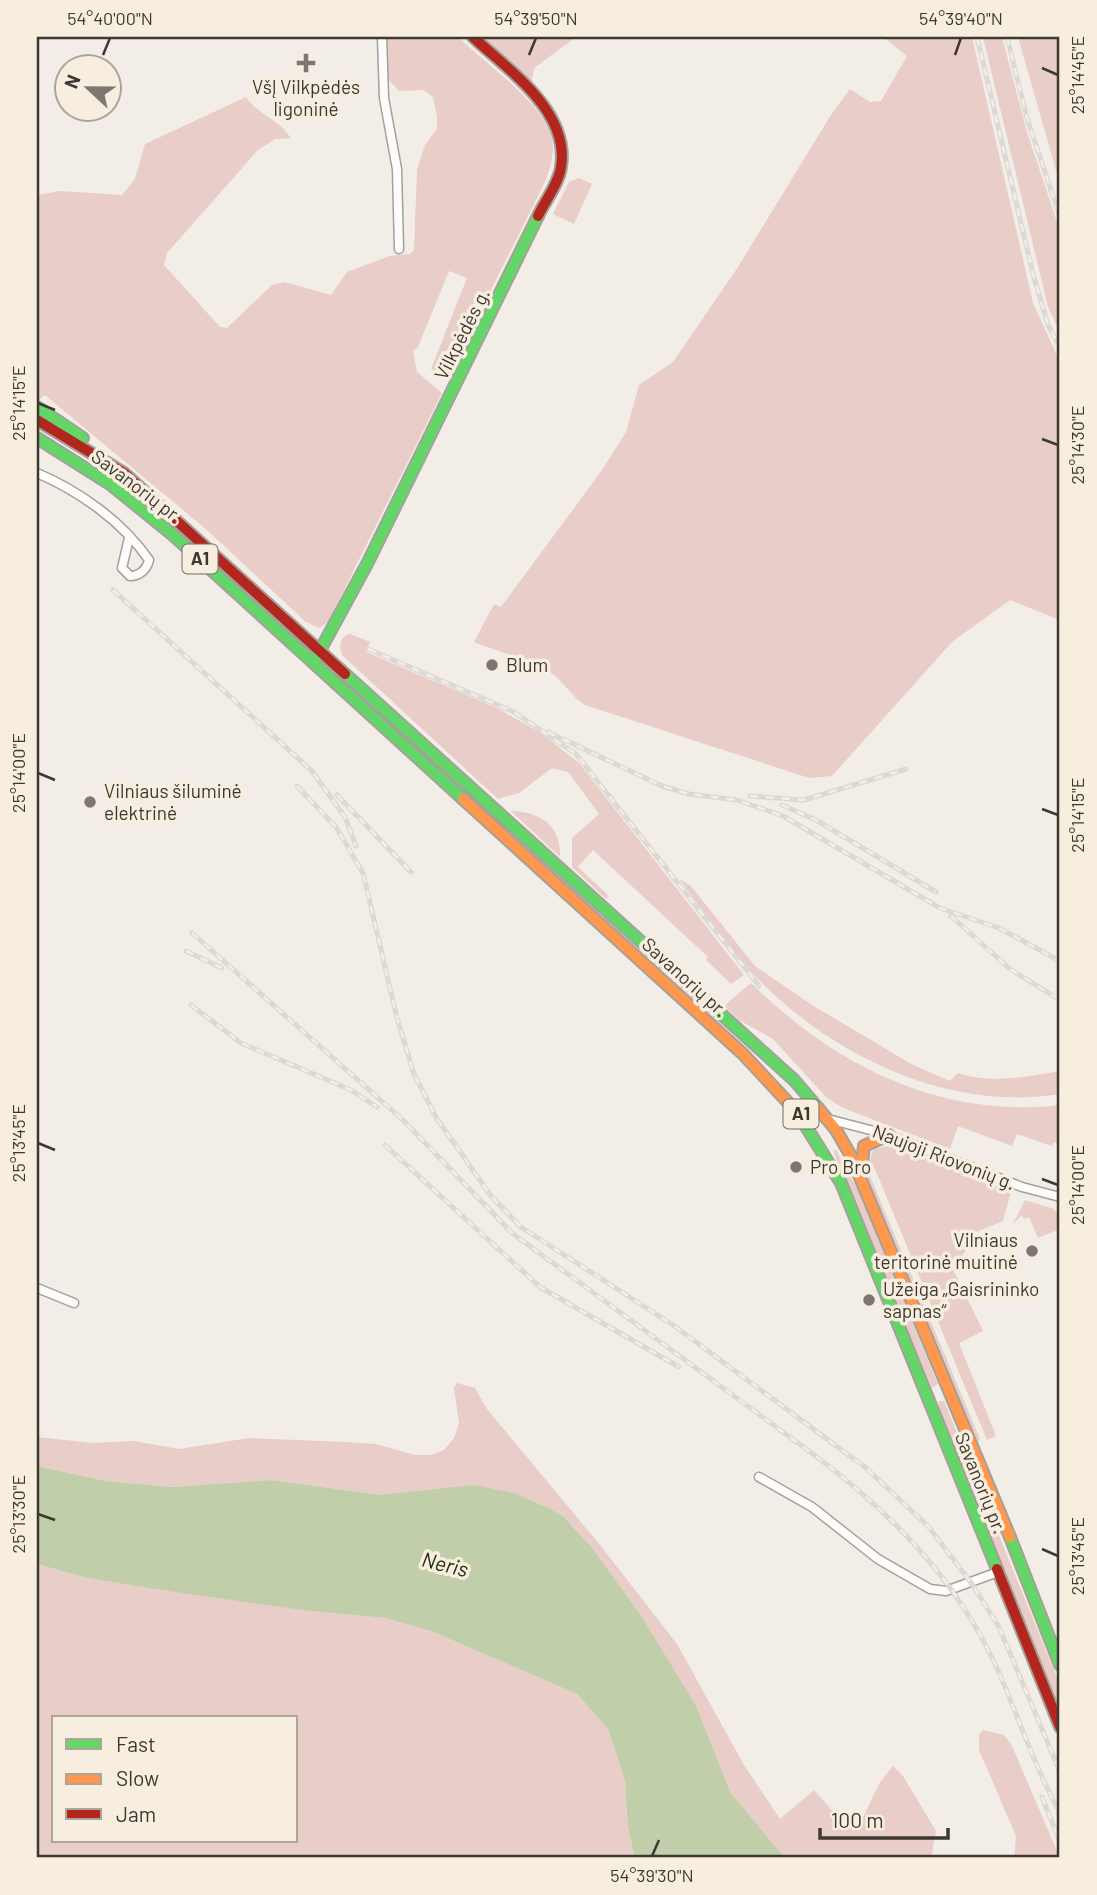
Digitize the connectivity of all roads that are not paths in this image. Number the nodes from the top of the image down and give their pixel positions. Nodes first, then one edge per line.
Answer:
1 (382, 37) edge
2 (473, 37) edge
3 (399, 249) dead end
4 (37, 407) edge
5 (37, 420) edge
6 (37, 438) edge
7 (37, 447) edge
8 (80, 465) junction
9 (37, 473) edge
10 (124, 473) junction
11 (129, 538) dead end
12 (321, 650) junction
13 (313, 662) junction
14 (828, 1119) junction
15 (808, 1124) junction
16 (890, 1135) junction
17 (861, 1178) junction
18 (1059, 1199) edge
19 (37, 1289) edge
20 (74, 1303) dead end
21 (946, 1383) junction
22 (926, 1394) junction
23 (759, 1477) dead end
24 (998, 1572) junction
25 (1060, 1665) edge
26 (1060, 1727) edge

1 - 3 street
2 - 12 main road, Vilkpėdės g.
4 - 10 main road
5 - 10 main road, Savanorių pr. / A1
6 - 8 main road, Savanorių pr. / A1
7 - 8 main road
8 - 13 main road, Savanorių pr. / A1
9 - 11 street
10 - 12 main road, Savanorių pr. / A1
12 - 13 main road, Vilkpėdės g.
12 - 14 main road, Savanorių pr. / A1
13 - 15 main road, Savanorių pr. / A1
14 - 15 main road
14 - 16 street, Naujoji Riovonių g.
14 - 17 main road, Savanorių pr. / A1
15 - 22 main road, Savanorių pr. / A1
16 - 17 main road
16 - 18 street, Naujoji Riovonių g.
17 - 21 main road, Savanorių pr. / A1
19 - 20 street
21 - 22 main road
21 - 25 main road, Savanorių pr. / A1
22 - 24 main road, Savanorių pr. / A1
23 - 24 street
24 - 26 main road, Savanorių pr. / A1

